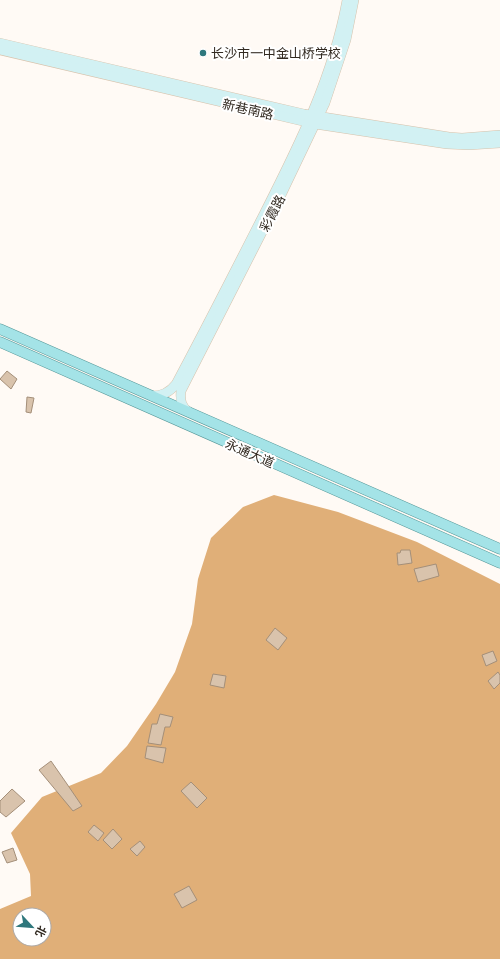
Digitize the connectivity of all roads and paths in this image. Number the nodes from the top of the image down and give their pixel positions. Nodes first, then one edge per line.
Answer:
1 (348, 0) edge
2 (354, 0) edge
3 (0, 43) edge
4 (0, 50) edge
5 (314, 120) junction
6 (500, 135) edge
7 (500, 143) edge
8 (0, 329) edge
9 (0, 342) edge
10 (150, 396) junction
11 (193, 415) junction
12 (500, 549) edge
13 (500, 564) edge

1 - 5 main road, 彩霞路
2 - 5 main road, 彩霞路
3 - 5 main road, 新巷南路
4 - 5 main road, 新巷南路
5 - 6 main road, 新巷南路
5 - 7 main road, 新巷南路
5 - 10 main road, 彩霞路
5 - 11 main road, 彩霞路
8 - 10 main road, 永通大道
9 - 13 main road, 永通大道
10 - 11 main road, 永通大道
11 - 12 main road, 永通大道

